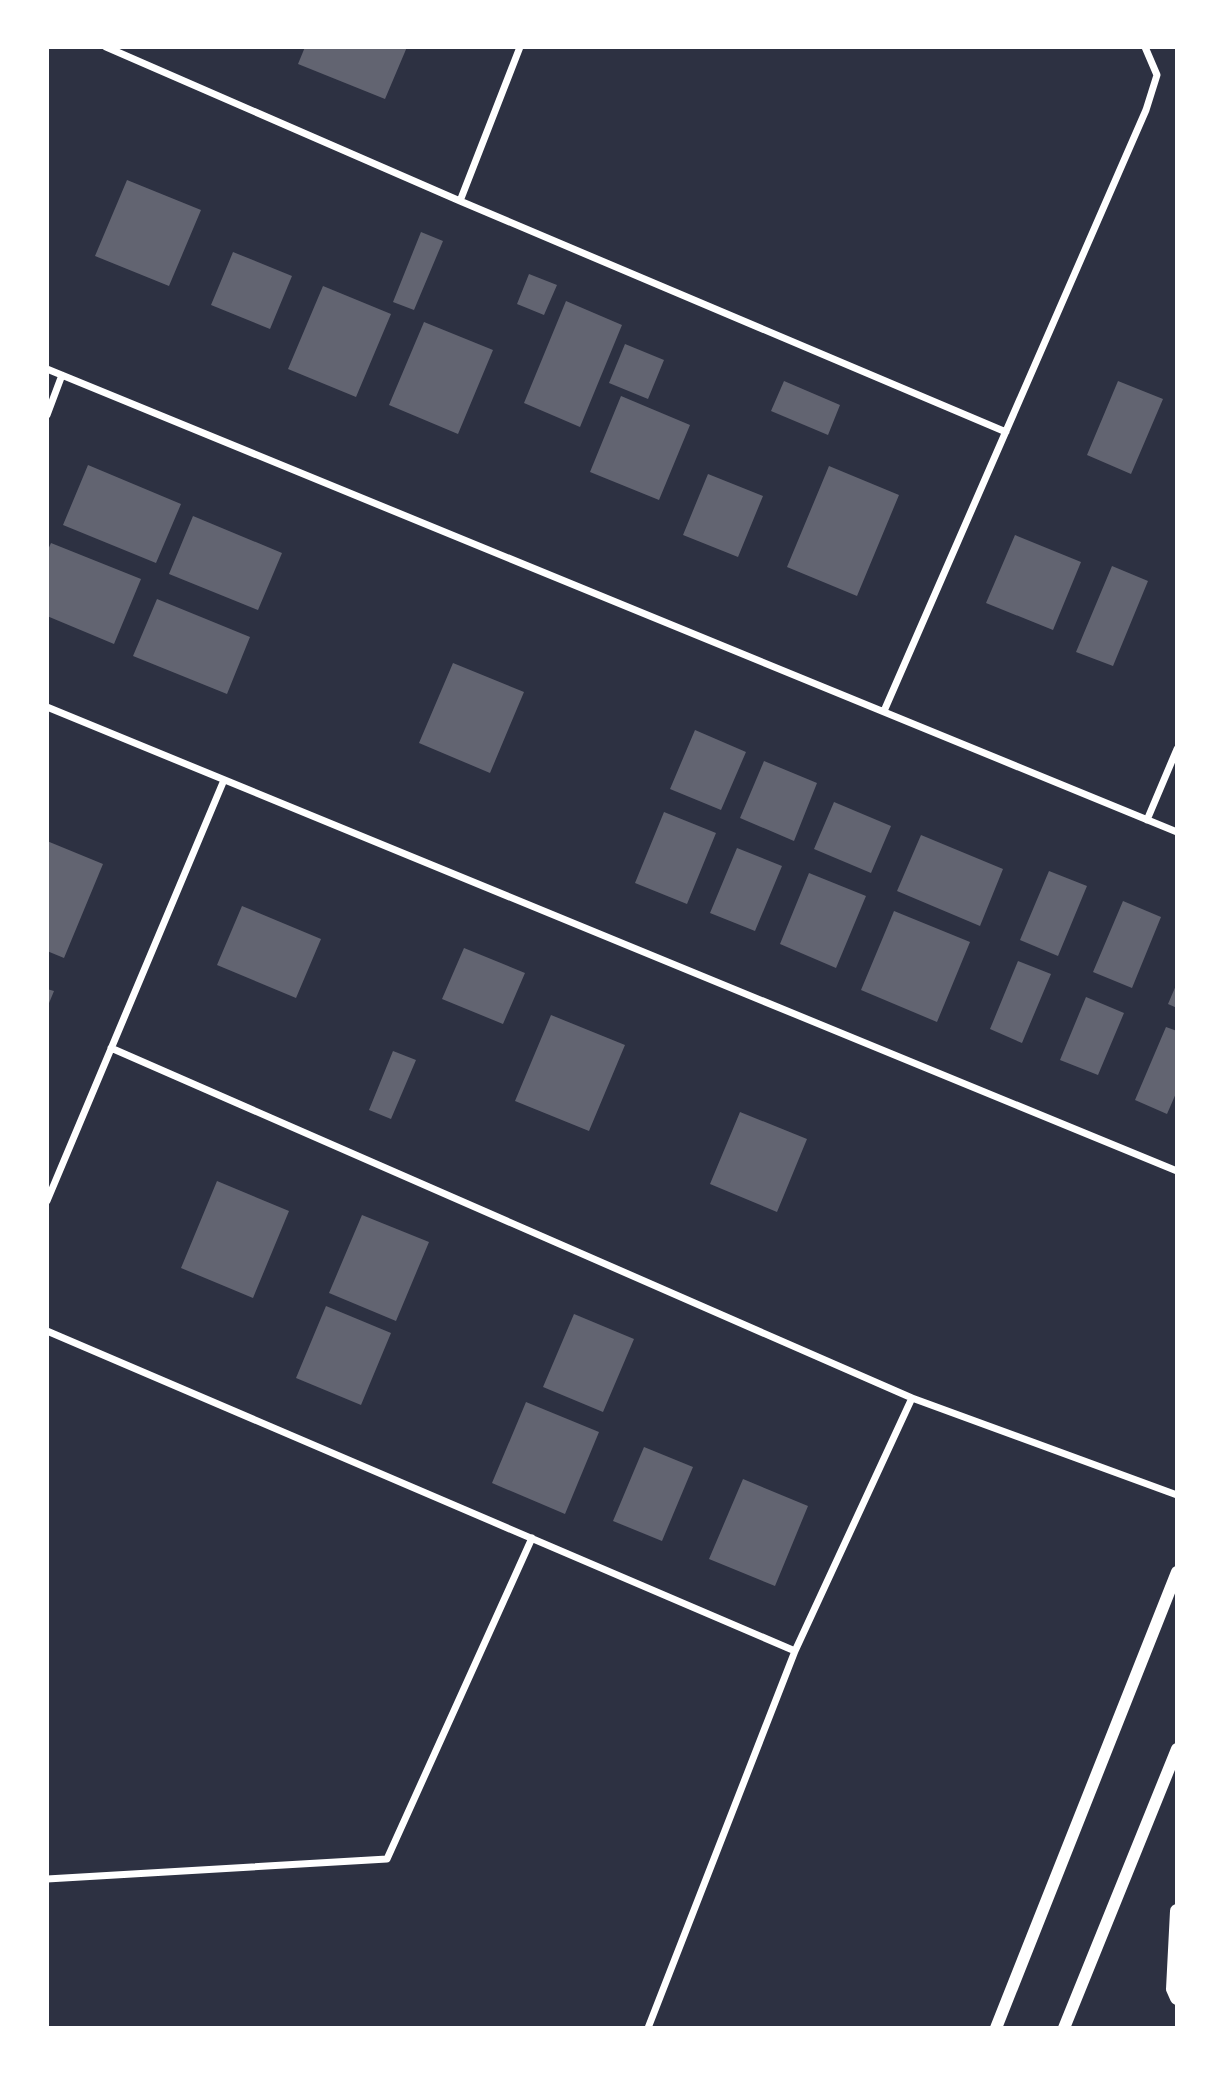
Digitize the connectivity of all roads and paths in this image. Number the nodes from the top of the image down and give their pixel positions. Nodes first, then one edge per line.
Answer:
1 (106, 47) edge
2 (520, 47) edge
3 (1144, 47) edge
4 (460, 201) junction
5 (47, 369) edge
6 (62, 375) junction
7 (47, 415) edge
8 (1006, 432) junction
9 (47, 707) edge
10 (884, 711) junction
11 (1177, 749) edge
12 (224, 780) junction
13 (1147, 820) junction
14 (1177, 832) edge
15 (111, 1048) junction
16 (1177, 1171) edge
17 (47, 1201) edge
18 (47, 1331) edge
19 (912, 1398) junction
20 (1177, 1495) edge
21 (532, 1538) junction
22 (1177, 1572) edge
23 (795, 1651) junction
24 (1177, 1749) edge
25 (47, 1879) edge
26 (1177, 1911) edge
27 (1177, 1998) edge
28 (648, 2028) edge
29 (996, 2028) edge
30 (1064, 2028) edge

1 - 4 street
2 - 4 street
3 - 8 street
4 - 8 street
5 - 6 street
6 - 7 street
6 - 10 street
8 - 10 street
9 - 12 street
10 - 13 street
11 - 13 street
12 - 15 street
12 - 16 street
13 - 14 street
15 - 17 street
15 - 19 street
18 - 21 street
19 - 20 street
19 - 23 street
21 - 23 street
21 - 25 street
22 - 29 street
23 - 28 street
24 - 30 street
26 - 27 main road

